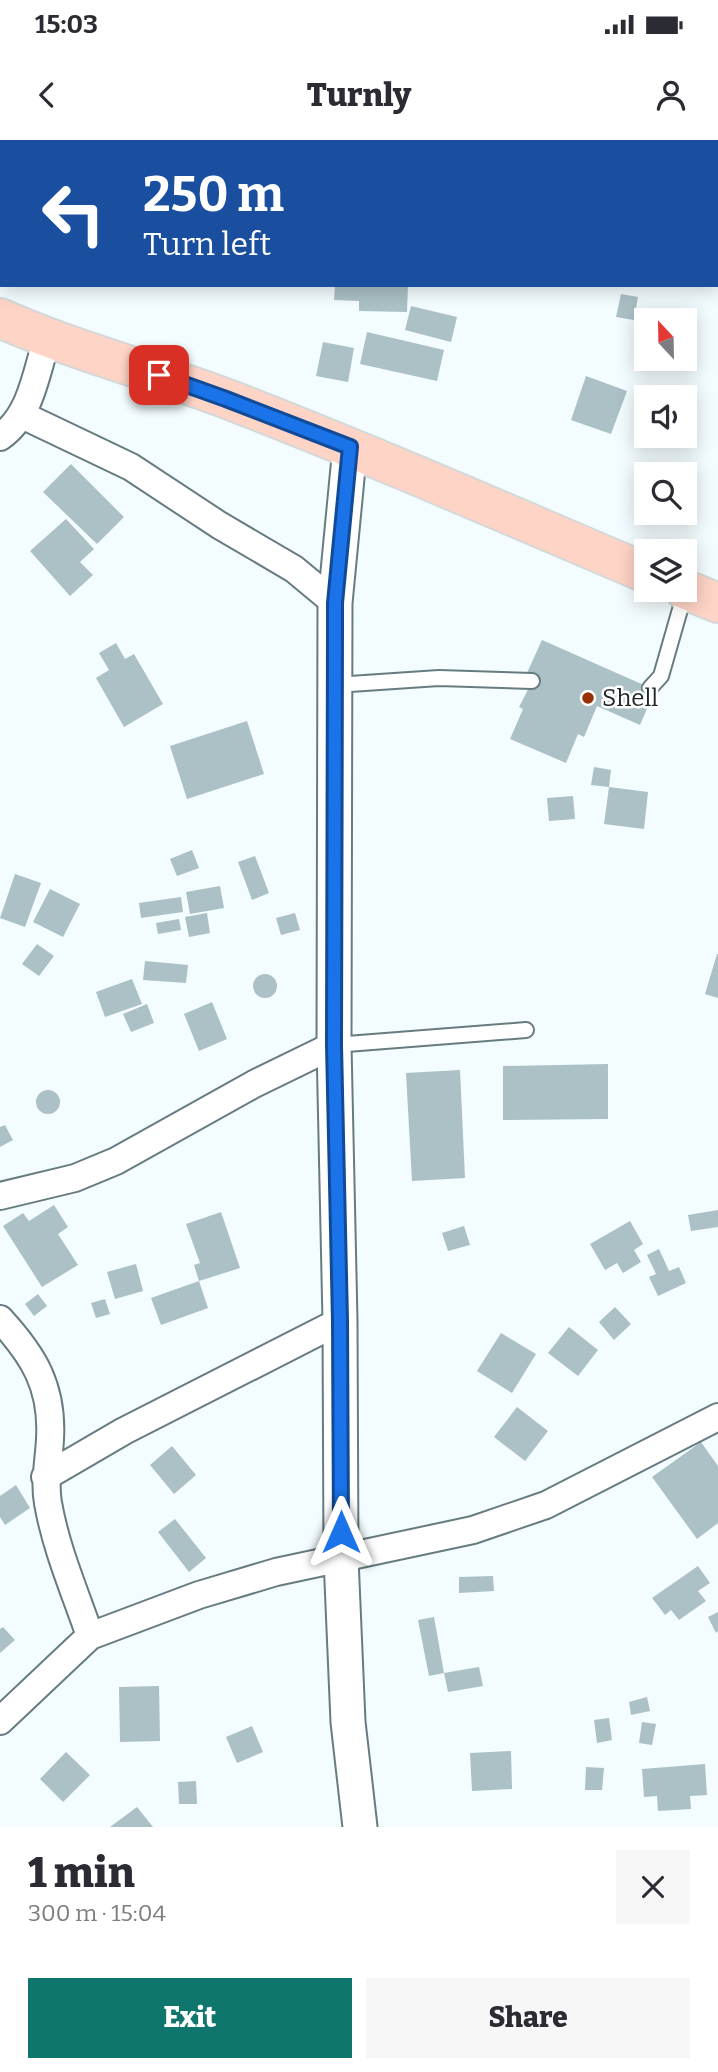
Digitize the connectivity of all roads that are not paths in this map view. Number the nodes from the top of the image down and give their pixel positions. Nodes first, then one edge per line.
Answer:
1 (0, 318) edge
2 (47, 339) junction
3 (22, 415) junction
4 (0, 437) edge
5 (350, 447) junction
6 (634, 568) edge
7 (704, 593) edge
8 (335, 603) junction
9 (532, 681) dead end
10 (335, 685) junction
11 (650, 688) dead end
12 (526, 1030) dead end
13 (334, 1045) junction
14 (0, 1196) edge
15 (0, 1319) edge
16 (340, 1321) junction
17 (718, 1417) edge
18 (45, 1477) junction
19 (341, 1558) junction
20 (90, 1636) junction
21 (0, 1721) edge
22 (360, 1827) edge

1 - 2 main road
2 - 3 street
2 - 5 main road
3 - 4 street
3 - 8 street
5 - 6 main road
5 - 8 street
7 - 11 lane
8 - 10 street
9 - 10 lane
10 - 13 street
12 - 13 lane
13 - 14 street
13 - 16 street
15 - 18 street
16 - 18 street
16 - 19 street
17 - 19 street
18 - 20 street
19 - 20 street
19 - 22 street
20 - 21 street

